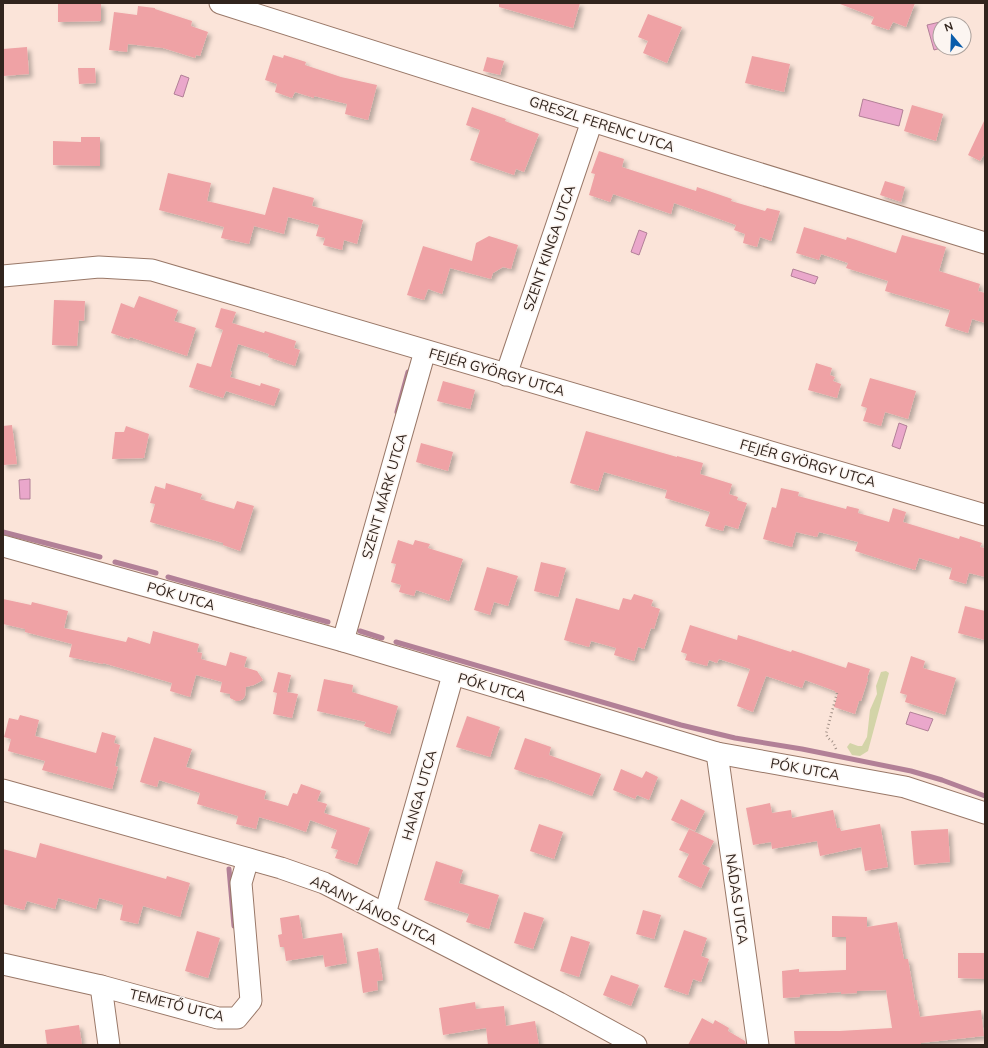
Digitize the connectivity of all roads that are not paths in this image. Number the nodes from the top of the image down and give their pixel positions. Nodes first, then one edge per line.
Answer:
1 (226, 4) edge
2 (592, 121) junction
3 (985, 243) edge
4 (3, 276) edge
5 (425, 351) junction
6 (506, 375) junction
7 (985, 515) edge
8 (3, 546) edge
9 (343, 641) junction
10 (453, 675) junction
11 (717, 753) junction
12 (3, 790) edge
13 (985, 813) edge
14 (248, 859) junction
15 (385, 914) junction
16 (3, 964) edge
17 (101, 986) junction
18 (109, 1045) edge
19 (636, 1045) edge
20 (758, 1045) edge

1 - 2 street, GRESZL FERENC UTCA
2 - 3 street, GRESZL FERENC UTCA
2 - 6 street, SZENT KINGA UTCA
4 - 5 street, FEJÉR GYÖRGY UTCA
5 - 6 street, FEJÉR GYÖRGY UTCA
5 - 9 street, SZENT MÁRK UTCA
6 - 7 street, FEJÉR GYÖRGY UTCA
8 - 9 street, PÓK UTCA
9 - 10 street, PÓK UTCA
10 - 11 street, PÓK UTCA
10 - 15 street, HANGA UTCA
11 - 13 street, PÓK UTCA
11 - 20 street, NÁDAS UTCA
12 - 14 street, ARANY JÁNOS UTCA
14 - 15 street, ARANY JÁNOS UTCA
14 - 17 street, TEMETŐ UTCA
15 - 19 street, ARANY JÁNOS UTCA
16 - 17 street, TEMETŐ UTCA
17 - 18 street

